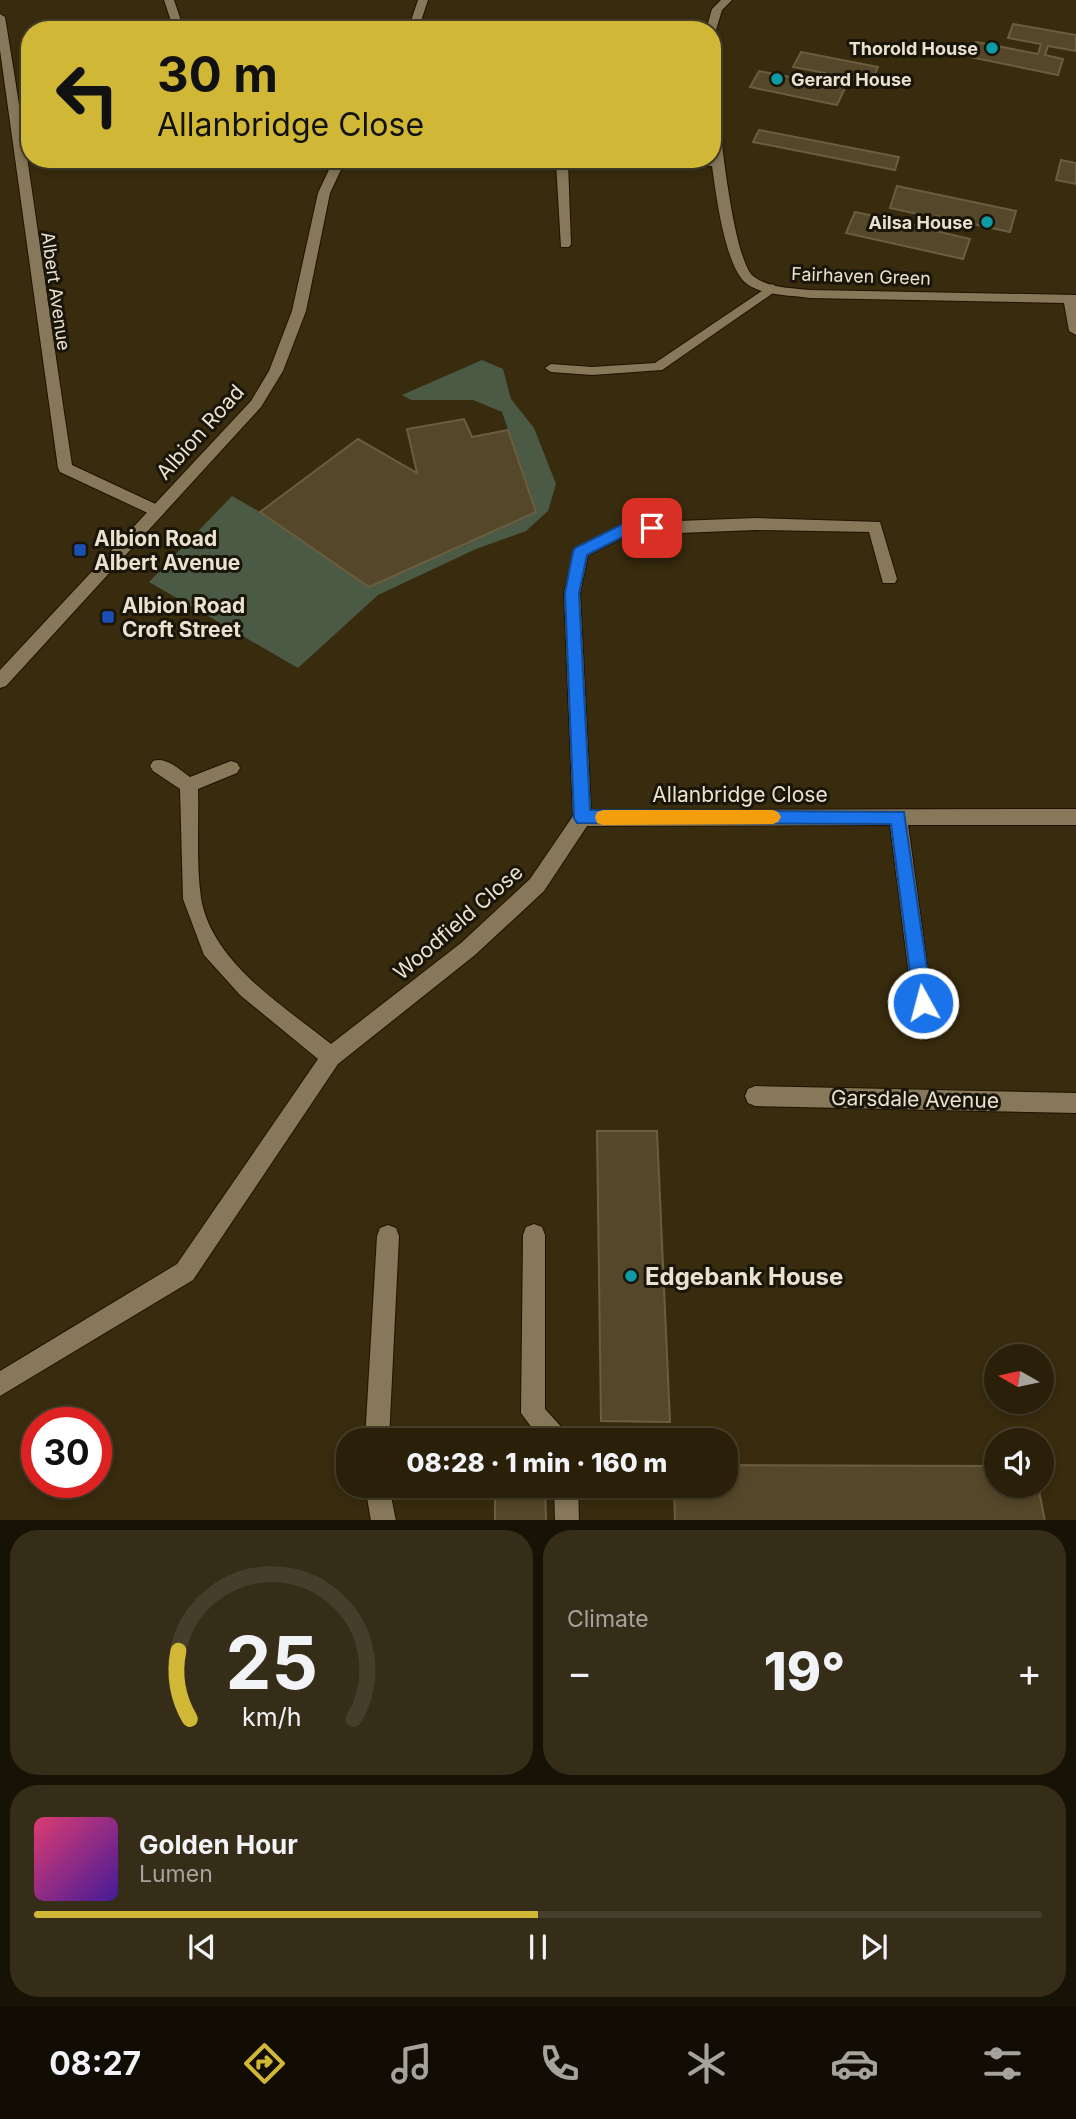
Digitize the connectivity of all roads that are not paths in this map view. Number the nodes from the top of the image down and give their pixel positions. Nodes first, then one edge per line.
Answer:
1 (169, 0) edge
2 (423, 0) edge
3 (727, 0) edge
4 (0, 17) edge
5 (176, 21) edge
6 (416, 21) edge
7 (714, 21) edge
8 (21, 105) edge
9 (27, 168) edge
10 (336, 168) edge
11 (560, 168) edge
12 (720, 168) edge
13 (565, 244) dead end
14 (772, 288) junction
15 (1073, 299) edge
16 (1076, 331) edge
17 (551, 368) dead end
18 (157, 511) junction
19 (889, 579) dead end
20 (2, 677) edge
21 (159, 766) dead end
22 (231, 768) dead end
23 (189, 785) junction
24 (898, 817) junction
25 (1076, 817) edge
26 (582, 818) junction
27 (926, 1030) dead end
28 (331, 1057) junction
29 (755, 1096) dead end
30 (1076, 1103) edge
31 (534, 1235) dead end
32 (388, 1237) dead end
33 (0, 1384) edge
34 (378, 1428) edge
35 (546, 1428) edge
36 (379, 1498) edge
37 (566, 1498) edge
38 (384, 1520) edge
39 (567, 1520) edge

1 - 5 street
2 - 6 street
3 - 7 street
4 - 8 street, Albert Avenue
9 - 18 street, Albert Avenue
10 - 18 street, Albion Road
11 - 13 street
12 - 14 street, Fairhaven Green
14 - 15 street, Fairhaven Green
14 - 17 lane
15 - 16 street
18 - 20 street, Albion Road
19 - 26 street
21 - 23 street
22 - 23 street
23 - 28 street
24 - 25 street, Allanbridge Close
24 - 26 street, Allanbridge Close
24 - 27 street
26 - 28 street, Woodfield Close
28 - 33 street, Woodfield Close
29 - 30 street, Garsdale Avenue
31 - 35 street
32 - 34 street
36 - 38 street
37 - 39 street

